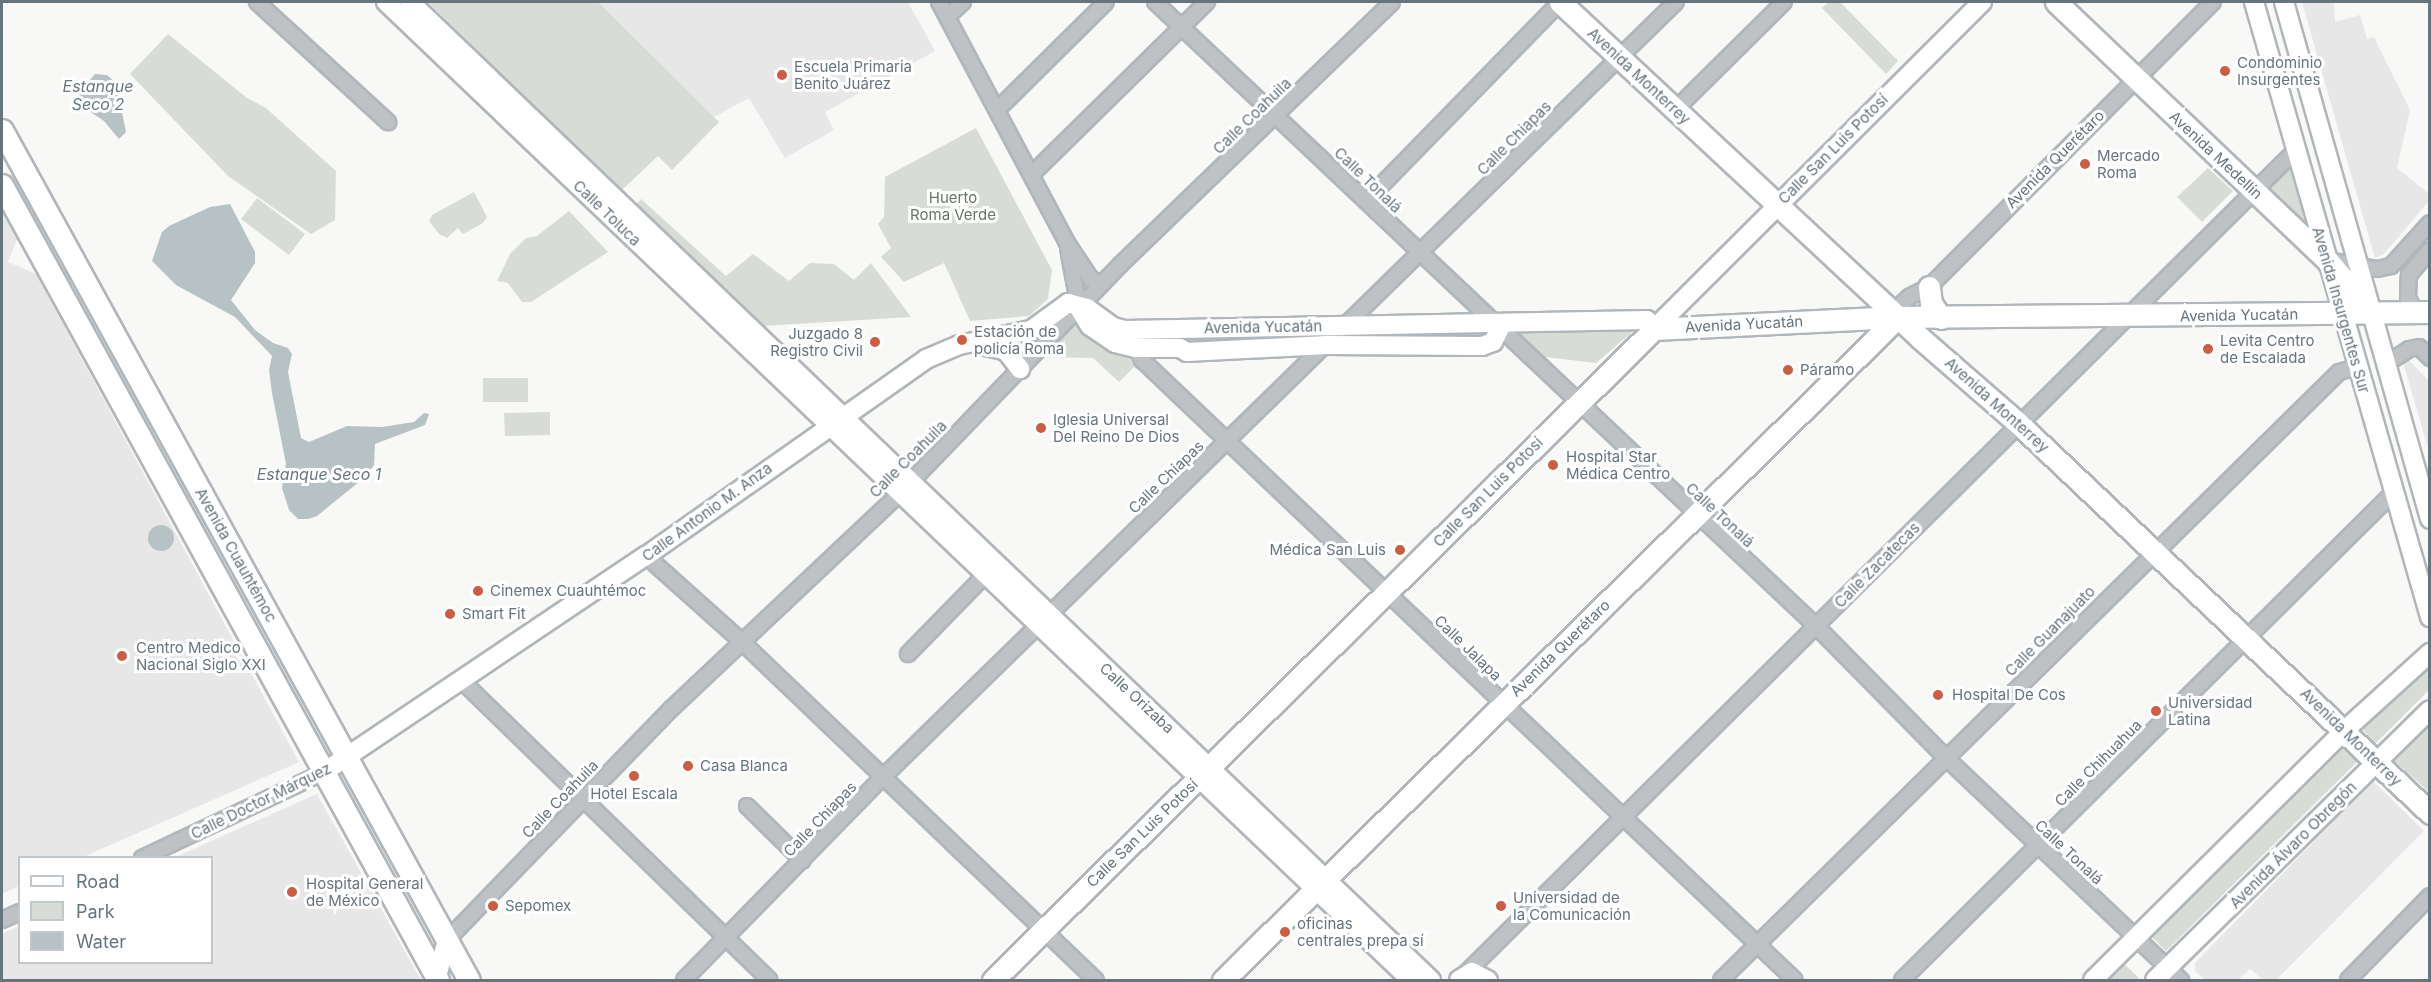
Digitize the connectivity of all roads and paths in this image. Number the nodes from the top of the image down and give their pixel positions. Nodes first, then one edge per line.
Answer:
1 (257, 2) edge
2 (386, 2) edge
3 (410, 2) edge
4 (939, 2) edge
5 (963, 2) edge
6 (1106, 2) edge
7 (1155, 2) edge
8 (1207, 2) edge
9 (1392, 2) edge
10 (1560, 2) edge
11 (1676, 2) edge
12 (1784, 2) edge
13 (1982, 2) edge
14 (2056, 2) edge
15 (2213, 2) edge
16 (2254, 2) edge
17 (2284, 2) edge
18 (947, 17) junction
19 (1182, 27) junction
20 (1620, 57) junction
21 (2135, 79) junction
22 (996, 110) junction
23 (1675, 110) junction
24 (1276, 115) junction
25 (388, 122) dead end
26 (2, 130) edge
27 (549, 147) junction
28 (2296, 150) junction
29 (1033, 173) junction
30 (2, 185) edge
31 (2254, 191) junction
32 (1366, 201) junction
33 (1777, 205) junction
34 (2430, 223) edge
35 (1067, 243) junction
36 (2430, 250) edge
37 (1421, 253) junction
38 (2326, 260) junction
39 (2359, 266) junction
40 (1102, 284) junction
41 (1862, 284) junction
42 (1929, 287) junction
43 (1079, 308) junction
44 (2372, 313) junction
45 (2422, 313) edge
46 (2342, 314) junction
47 (1895, 315) junction
48 (2127, 317) junction
49 (1941, 318) junction
50 (1853, 319) junction
51 (1346, 325) junction
52 (1496, 325) junction
53 (1654, 329) junction
54 (1134, 339) junction
55 (972, 343) junction
56 (1328, 345) junction
57 (2430, 358) edge
58 (2386, 364) junction
59 (2358, 367) junction
60 (1020, 369) junction
61 (1578, 404) junction
62 (835, 421) junction
63 (2019, 424) junction
64 (1227, 441) junction
65 (905, 487) junction
66 (2394, 492) junction
67 (1696, 515) junction
68 (2430, 519) edge
69 (2154, 551) junction
70 (646, 556) junction
71 (985, 575) junction
72 (1386, 592) junction
73 (2430, 617) edge
74 (1043, 620) junction
75 (1816, 626) junction
76 (2247, 639) junction
77 (741, 641) junction
78 (2430, 653) edge
79 (908, 654) dead end
80 (462, 681) junction
81 (1503, 704) junction
82 (2430, 710) edge
83 (2345, 730) junction
84 (1945, 757) junction
85 (346, 758) junction
86 (2377, 761) junction
87 (324, 772) junction
88 (1204, 772) junction
89 (884, 776) junction
90 (583, 799) junction
91 (747, 806) dead end
92 (2430, 813) edge
93 (1623, 817) junction
94 (2038, 846) junction
95 (146, 856) edge
96 (803, 861) junction
97 (1320, 884) junction
98 (2430, 896) edge
99 (18, 913) edge
100 (2, 920) edge
101 (1043, 931) junction
102 (2137, 938) junction
103 (447, 940) junction
104 (726, 940) junction
105 (1757, 944) junction
106 (1463, 977) edge
107 (2168, 977) edge
108 (437, 980) edge
109 (469, 981) edge
110 (684, 981) edge
111 (769, 981) edge
112 (993, 981) edge
113 (1096, 981) edge
114 (1223, 981) edge
115 (1411, 981) edge
116 (1431, 981) edge
117 (1488, 981) edge
118 (1721, 981) edge
119 (1795, 981) edge
120 (1902, 981) edge
121 (2093, 981) edge
122 (2348, 981) edge

1 - 25 street
2 - 27 street, Calle Toluca
3 - 27 street, Calle Toluca
4 - 18 street
5 - 18 street
6 - 22 street
7 - 19 street, Calle Tonalá
8 - 19 street
9 - 24 street, Calle Coahuila
10 - 20 main road, Avenida Monterrey
10 - 32 street
11 - 20 street, Calle Chiapas
12 - 23 street
13 - 33 street, Calle San Luis Potosí
14 - 21 main road, Avenida Medellín
15 - 21 street, Avenida Querétaro
16 - 28 street, Avenida Insurgentes Sur
17 - 39 street, Avenida Insurgentes Sur
18 - 22 street
19 - 24 street, Calle Tonalá
19 - 29 street
20 - 23 main road, Avenida Monterrey
20 - 37 street, Calle Chiapas
21 - 31 main road, Avenida Medellín
21 - 42 street, Avenida Querétaro
22 - 29 street
23 - 33 main road, Avenida Monterrey
24 - 32 street, Calle Tonalá
24 - 40 street, Calle Coahuila
26 - 85 main road, Avenida Cuauhtémoc
27 - 62 street, Calle Toluca
28 - 31 street, Calle Zacatecas
28 - 38 street, Avenida Insurgentes Sur
29 - 35 street
30 - 87 main road, Avenida Cuauhtémoc
31 - 38 main road, Avenida Medellín
31 - 48 street, Calle Zacatecas
32 - 37 street, Calle Tonalá
33 - 41 main road, Avenida Monterrey
33 - 53 street, Calle San Luis Potosí
34 - 39 street
35 - 40 street
35 - 43 street
36 - 45 street
37 - 51 street, Calle Chiapas
37 - 52 street, Calle Tonalá
38 - 39 street
38 - 44 main road, Avenida Medellín
38 - 46 street, Avenida Insurgentes Sur
39 - 44 street, Avenida Insurgentes Sur
40 - 43 street, Calle Coahuila
41 - 47 main road, Avenida Monterrey
41 - 50 main road
42 - 47 street, Avenida Querétaro
42 - 49 main road
43 - 54 street, Avenida Yucatán
43 - 55 street, Calle Antonio M. Anza
43 - 60 street, Calle Coahuila
44 - 45 main road, Avenida Yucatán
44 - 46 main road, Avenida Yucatán
44 - 58 street, Avenida Insurgentes Sur
46 - 48 main road, Avenida Yucatán
46 - 59 street, Avenida Insurgentes Sur
47 - 49 main road, Avenida Yucatán
47 - 50 main road, Avenida Yucatán
47 - 63 main road, Avenida Monterrey
47 - 67 main road, Avenida Querétaro
48 - 49 main road, Avenida Yucatán
48 - 63 street, Calle Zacatecas
50 - 53 main road, Avenida Yucatán
51 - 52 street, Avenida Yucatán
51 - 54 street, Avenida Yucatán
51 - 56 street, Calle Chiapas
52 - 53 street, Avenida Yucatán
52 - 56 street, Avenida Yucatán
52 - 61 street, Calle Tonalá
53 - 61 main road, Calle San Luis Potosí
54 - 56 street, Avenida Yucatán
54 - 64 street, Calle Jalapa
55 - 60 street
55 - 62 street, Calle Antonio M. Anza
56 - 64 street, Calle Chiapas
57 - 58 street
58 - 68 street, Avenida Insurgentes Sur
59 - 66 street, Avenida Insurgentes Sur
59 - 69 street, Calle Guanajuato
60 - 65 street, Calle Coahuila
61 - 67 street, Calle Tonalá
61 - 72 main road, Calle San Luis Potosí
62 - 65 street, Calle Orizaba
62 - 70 street, Calle Antonio M. Anza
63 - 69 main road, Avenida Monterrey
63 - 75 street, Calle Zacatecas
64 - 72 street, Calle Jalapa
64 - 74 street, Calle Chiapas
65 - 71 street, Calle Orizaba
65 - 74 street, Calle Orizaba
65 - 77 street, Calle Coahuila
66 - 73 street, Avenida Insurgentes Sur
66 - 76 street, Calle Chihuahua
67 - 75 street, Calle Tonalá
67 - 81 main road, Avenida Querétaro
69 - 76 main road, Avenida Monterrey
69 - 84 street, Calle Guanajuato
70 - 77 street
70 - 80 street, Calle Antonio M. Anza
71 - 74 street, Calle Orizaba
71 - 79 street
72 - 81 street, Calle Jalapa
72 - 88 main road, Calle San Luis Potosí
74 - 88 street, Calle Orizaba
74 - 89 street, Calle Chiapas
75 - 84 street, Calle Tonalá
75 - 93 street, Calle Zacatecas
76 - 83 main road, Avenida Monterrey
76 - 94 street, Calle Chihuahua
77 - 89 street
77 - 90 street, Calle Coahuila
78 - 83 street
80 - 85 street, Calle Antonio M. Anza
80 - 90 street
81 - 93 street, Calle Jalapa
81 - 97 main road, Avenida Querétaro
82 - 86 street, Avenida Álvaro Obregón
83 - 86 main road, Avenida Monterrey
83 - 102 street
84 - 94 street, Calle Tonalá
84 - 105 street, Calle Guanajuato
85 - 87 street, Calle Doctor Márquez
85 - 103 main road, Avenida Cuauhtémoc
86 - 92 main road, Avenida Monterrey
86 - 107 street, Avenida Álvaro Obregón
87 - 95 street, Calle Doctor Márquez
87 - 108 main road, Avenida Cuauhtémoc
88 - 97 street, Calle Orizaba
88 - 101 main road, Calle San Luis Potosí
89 - 96 street, Calle Chiapas
89 - 101 street
90 - 103 street, Calle Coahuila
90 - 104 street
91 - 96 street
93 - 105 street, Calle Jalapa
93 - 106 street, Calle Zacatecas
94 - 102 street, Calle Tonalá
94 - 120 street, Calle Chihuahua
96 - 104 street, Calle Chiapas
97 - 114 main road, Avenida Querétaro
97 - 115 street, Calle Orizaba
97 - 116 street, Calle Orizaba
98 - 122 street
99 - 100 street
101 - 112 main road, Calle San Luis Potosí
101 - 113 street
102 - 107 street, Calle Tonalá
102 - 121 street
103 - 108 street
103 - 109 main road, Avenida Cuauhtémoc
104 - 110 street, Calle Chiapas
104 - 111 street
105 - 118 street, Calle Guanajuato
105 - 119 street, Calle Jalapa
106 - 117 street

